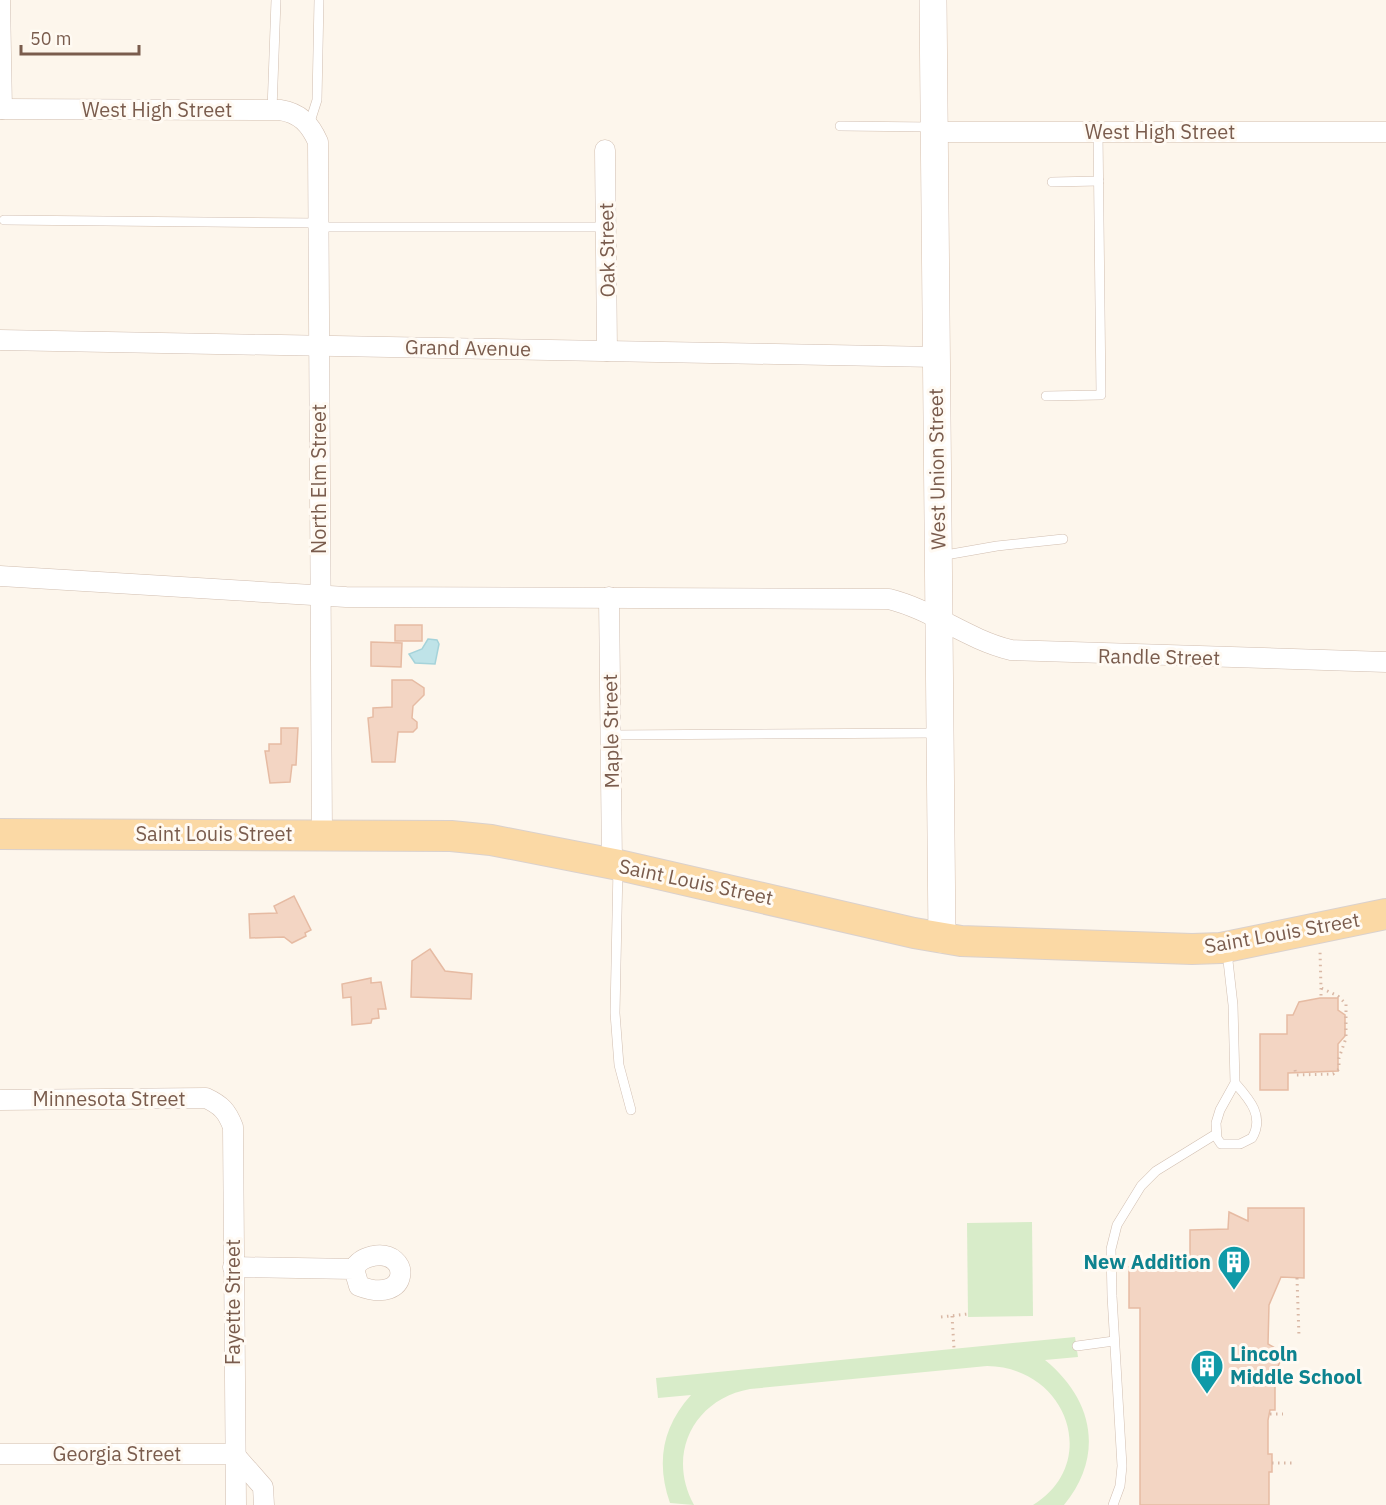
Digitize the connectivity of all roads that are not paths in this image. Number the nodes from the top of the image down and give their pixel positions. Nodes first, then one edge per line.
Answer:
1 (0, 0) edge
2 (276, 0) edge
3 (319, 0) edge
4 (933, 0) edge
5 (1, 109) edge
6 (272, 110) junction
7 (309, 125) junction
8 (840, 126) dead end
9 (934, 130) junction
10 (1098, 132) junction
11 (1386, 132) edge
12 (605, 150) dead end
13 (1099, 181) junction
14 (1052, 182) dead end
15 (4, 220) dead end
16 (318, 225) junction
17 (606, 227) junction
18 (0, 340) edge
19 (319, 346) junction
20 (607, 351) junction
21 (936, 357) junction
22 (1046, 396) dead end
23 (1063, 539) dead end
24 (938, 556) junction
25 (0, 576) edge
26 (319, 596) junction
27 (609, 597) junction
28 (939, 620) junction
29 (1386, 662) edge
30 (940, 733) junction
31 (611, 735) junction
32 (0, 834) edge
33 (322, 835) junction
34 (616, 865) junction
35 (1386, 914) edge
36 (942, 939) junction
37 (1226, 947) junction
38 (1235, 1083) junction
39 (0, 1100) edge
40 (217, 1103) joint
41 (631, 1110) dead end
42 (1216, 1134) junction
43 (233, 1267) junction
44 (354, 1269) dead end
45 (1114, 1341) junction
46 (1077, 1346) dead end
47 (0, 1454) edge
48 (234, 1454) junction
49 (236, 1505) edge
50 (264, 1505) edge
51 (1113, 1505) edge

1 - 5 street
2 - 6 lane
3 - 7 lane
4 - 9 street, West Union Street
5 - 6 street, West High Street
6 - 7 street, West High Street
7 - 16 street, North Elm Street
8 - 9 lane
9 - 10 street, West High Street
9 - 21 street, West Union Street
10 - 11 street, West High Street
10 - 13 lane
12 - 17 street, Oak Street
13 - 14 lane
13 - 22 lane
15 - 16 lane
16 - 17 lane
16 - 19 street, North Elm Street
17 - 20 street, Oak Street
18 - 19 street, Grand Avenue
19 - 20 street, Grand Avenue
19 - 26 street, North Elm Street
20 - 21 street, Grand Avenue
21 - 24 street, West Union Street
23 - 24 lane
24 - 28 street, West Union Street
25 - 26 street, Randle Street
26 - 27 street, Randle Street
26 - 33 street, North Elm Street
27 - 28 street, Randle Street
27 - 31 street, Maple Street
28 - 29 street, Randle Street
28 - 30 street, West Union Street
30 - 31 lane
30 - 36 street, West Union Street
31 - 34 street, Maple Street
32 - 33 main road, Saint Louis Street
33 - 34 main road, Saint Louis Street
34 - 36 main road, Saint Louis Street
34 - 41 lane
35 - 37 main road, Saint Louis Street
36 - 37 main road, Saint Louis Street
37 - 38 lane
38 - 42 lane
38 - 42 lane
39 - 40 street, Minnesota Street
40 - 43 street, Fayette Street
42 - 45 lane
43 - 44 street
43 - 48 street, Fayette Street
45 - 46 lane
45 - 51 lane
47 - 48 street, Georgia Street
48 - 49 street, Fayette Street
48 - 50 street

